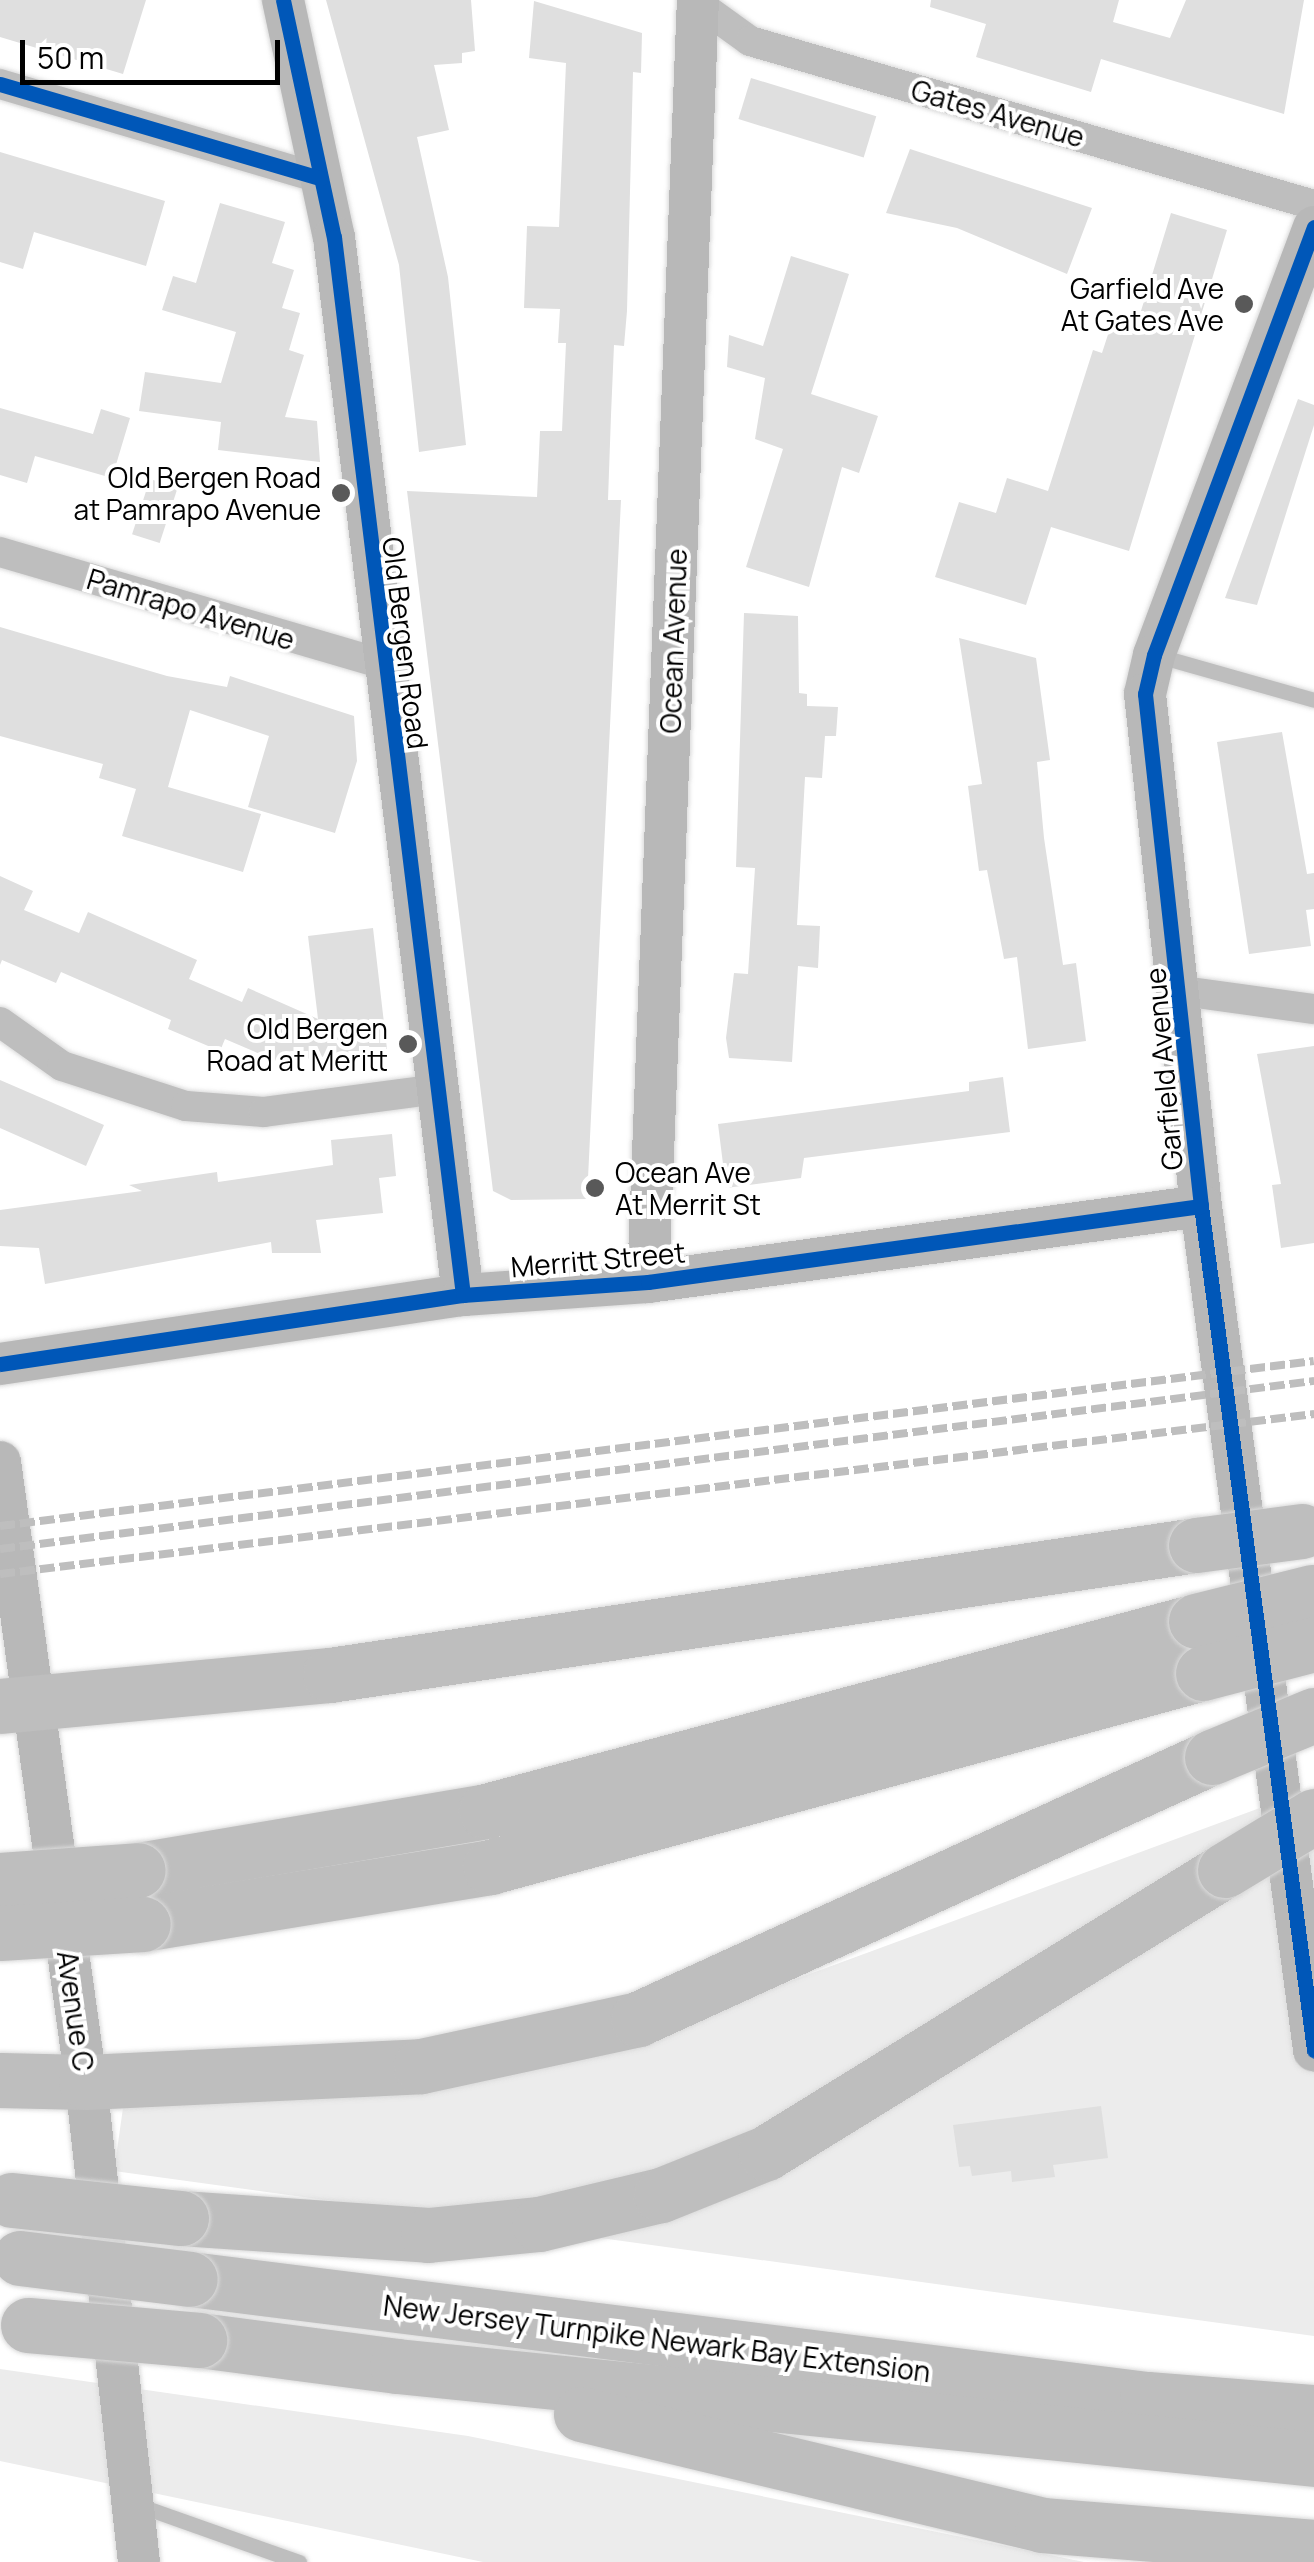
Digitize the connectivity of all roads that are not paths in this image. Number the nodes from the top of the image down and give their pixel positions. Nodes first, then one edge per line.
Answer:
1 (283, 0) edge
2 (696, 0) edge
3 (0, 84) edge
4 (320, 178) junction
5 (1314, 205) edge
6 (1314, 227) edge
7 (0, 552) edge
8 (1154, 655) junction
9 (383, 664) junction
10 (1314, 700) edge
11 (1182, 992) junction
12 (1314, 1009) edge
13 (0, 1022) edge
14 (439, 1089) junction
15 (1201, 1206) junction
16 (648, 1282) junction
17 (463, 1296) junction
18 (0, 1364) edge
19 (0, 1462) edge
20 (1308, 1531) edge
21 (1314, 1609) edge
22 (1199, 1648) junction
23 (16, 1705) edge
24 (1314, 1715) edge
25 (1314, 1816) edge
26 (0, 1880) edge
27 (0, 1933) edge
28 (1314, 2050) edge
29 (0, 2080) edge
30 (86, 2082) junction
31 (6, 2200) edge
32 (10, 2257) edge
33 (14, 2323) edge
34 (397, 2366) junction
35 (1305, 2435) edge
36 (133, 2503) junction
37 (1313, 2547) edge
38 (139, 2562) edge
39 (299, 2562) edge

1 - 4 main road, Old Bergen Road
2 - 5 street, Gates Avenue
2 - 16 main road, Ocean Avenue
3 - 4 street
4 - 9 main road, Old Bergen Road
6 - 8 main road, Garfield Avenue
7 - 9 street, Pamrapo Avenue
8 - 10 lane
8 - 11 main road, Garfield Avenue
9 - 14 main road, Old Bergen Road
11 - 12 street
11 - 15 main road, Garfield Avenue
13 - 14 street
14 - 17 main road, Old Bergen Road
15 - 16 main road, Merritt Street
15 - 28 main road, Garfield Avenue
16 - 17 main road, Merritt Street
17 - 18 main road, Merritt Street
19 - 23 main road, Avenue C
20 - 23 highway, bridge
21 - 22 highway, bridge
22 - 26 highway, bridge
22 - 27 highway, bridge
23 - 30 main road, Avenue C
24 - 30 highway, bridge
25 - 31 highway, bridge
29 - 30 highway
30 - 36 main road, Avenue C
32 - 35 highway, New Jersey Turnpike Newark Bay Extension, bridge
33 - 34 highway, New Jersey Turnpike Newark Bay Extension, bridge
34 - 35 highway, New Jersey Turnpike Newark Bay Extension
34 - 37 highway
36 - 38 main road, Avenue C
36 - 39 lane

